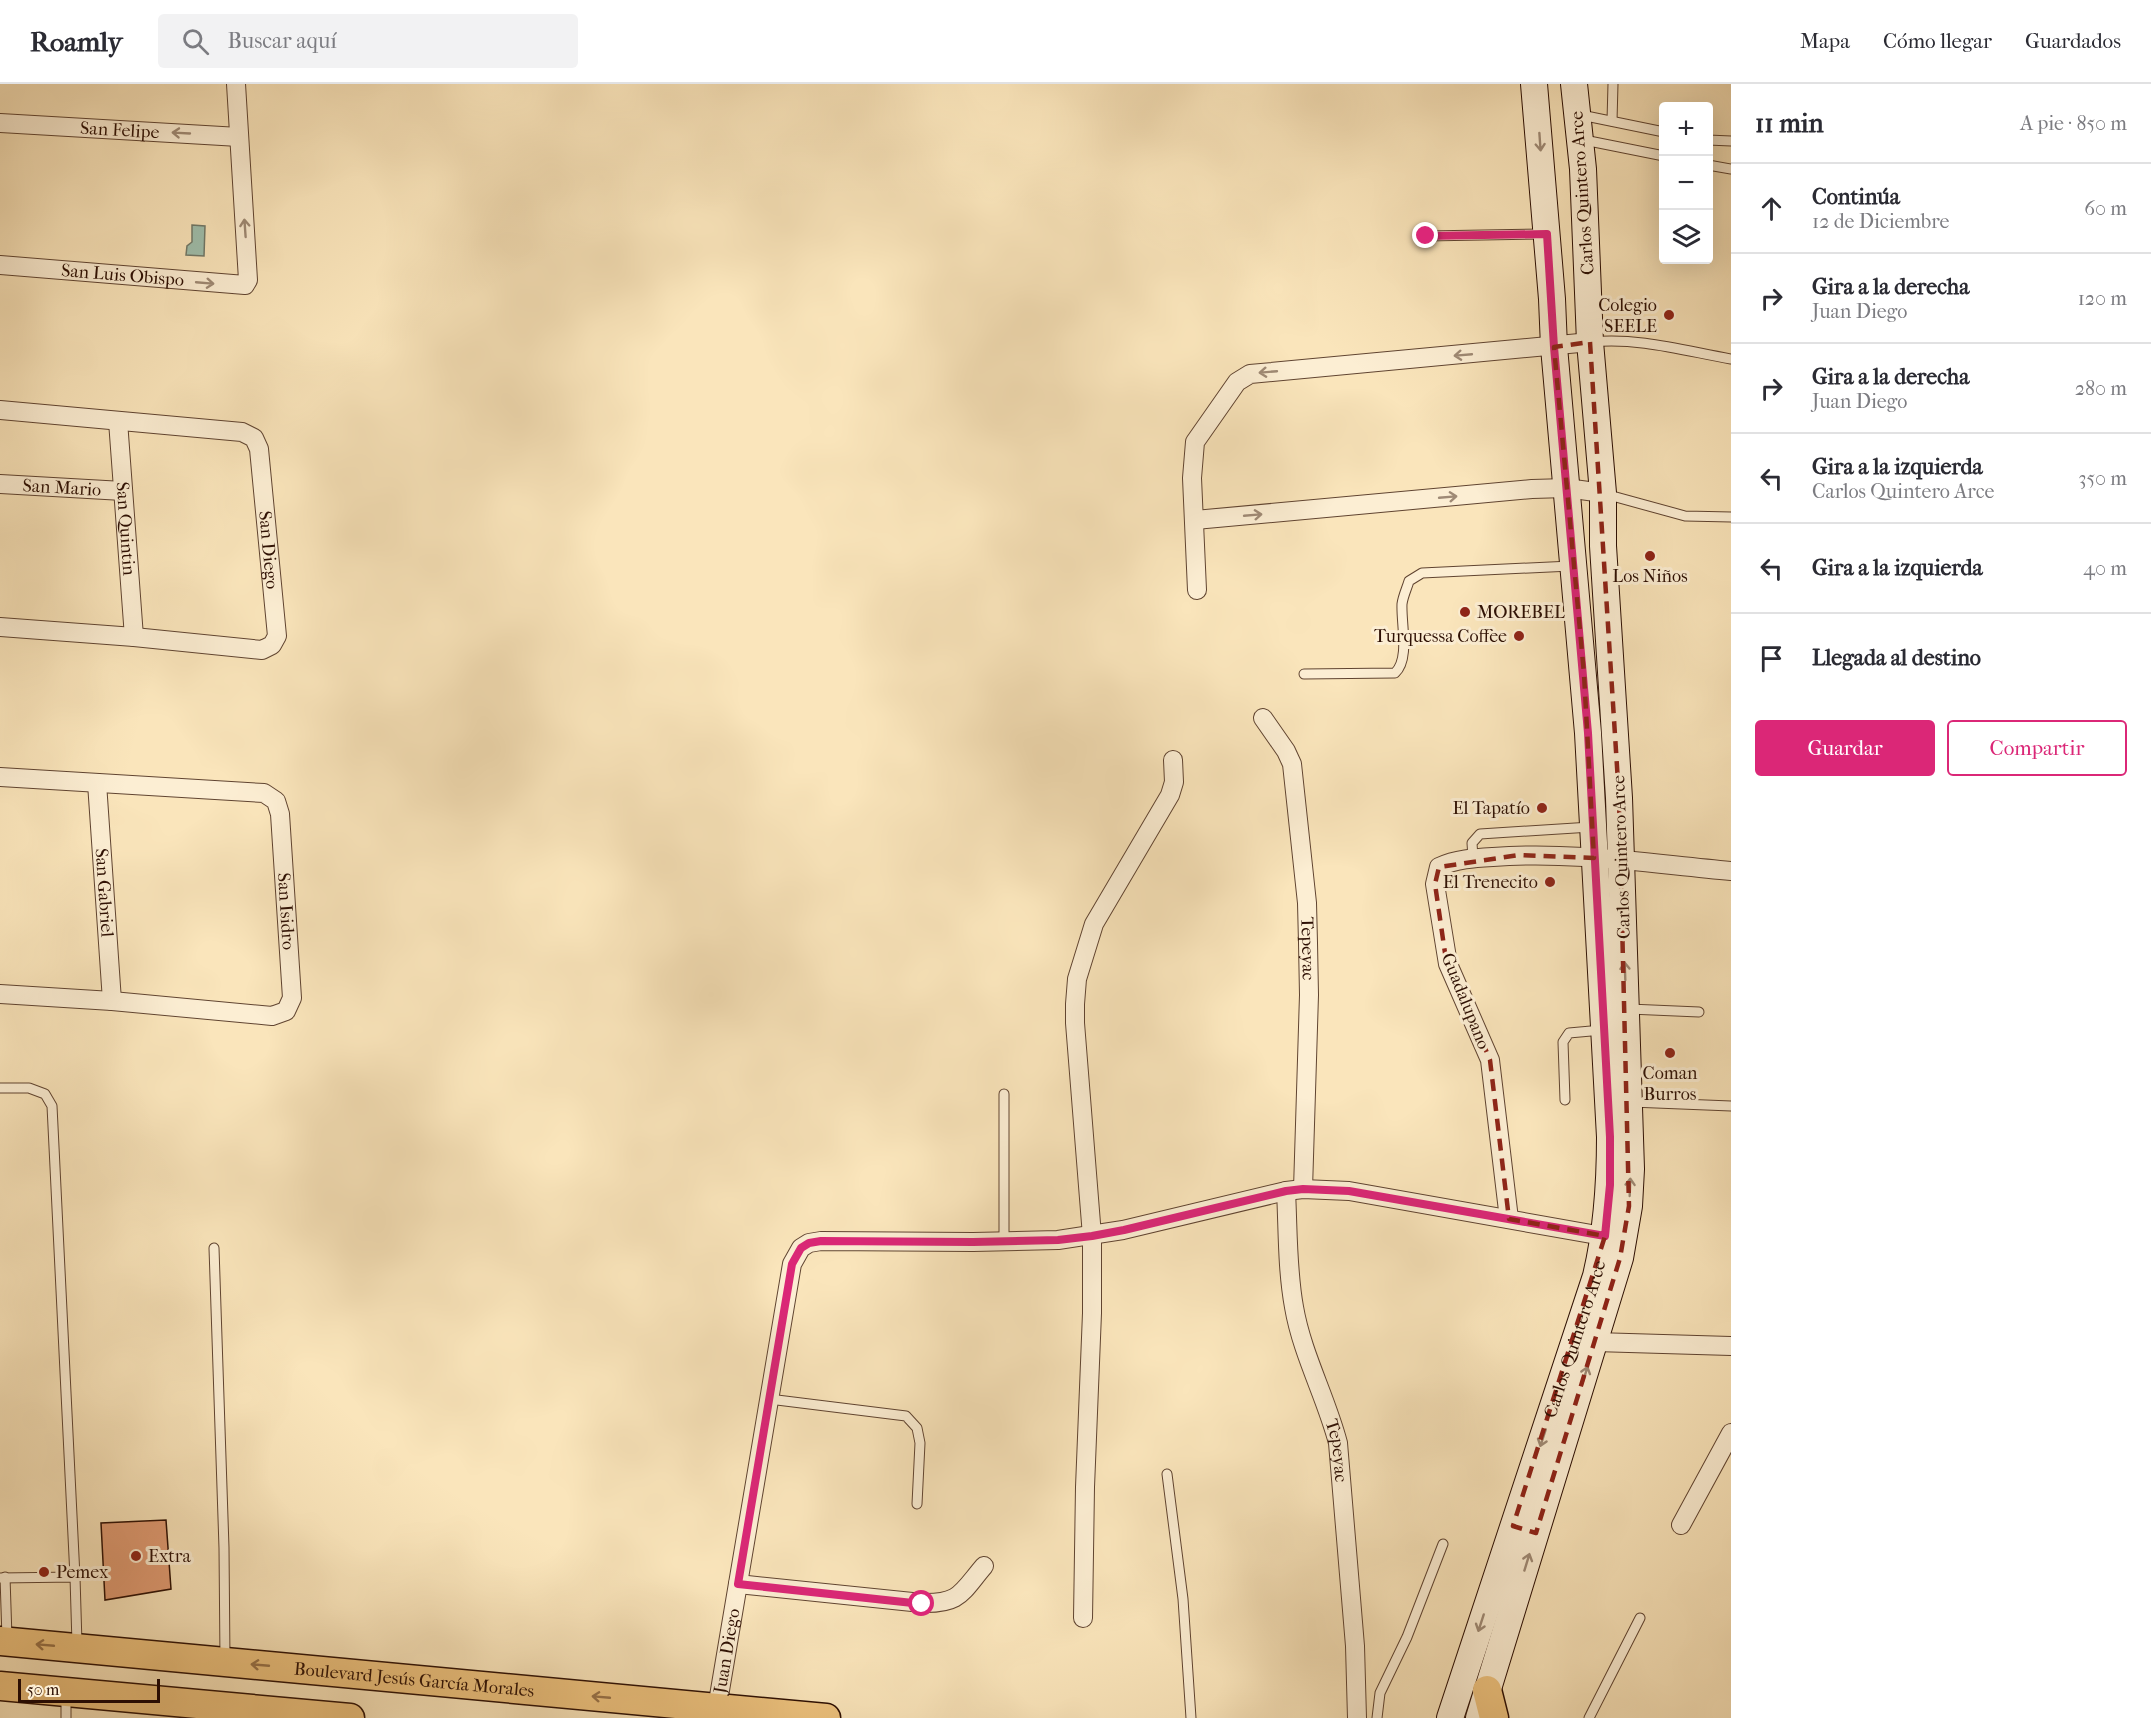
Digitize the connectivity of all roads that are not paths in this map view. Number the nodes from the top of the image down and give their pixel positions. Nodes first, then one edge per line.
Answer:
1 (236, 84) edge
2 (1534, 84) edge
3 (1574, 84) edge
4 (1613, 84) edge
5 (1612, 121) junction
6 (0, 123) edge
7 (1579, 127) junction
8 (1659, 131) edge
9 (239, 137) junction
10 (1713, 140) edge
11 (1731, 141) edge
12 (1659, 154) edge
13 (1713, 166) edge
14 (1731, 170) edge
15 (1547, 234) junction
16 (1426, 236) dead end
17 (0, 264) edge
18 (1590, 342) junction
19 (1554, 347) junction
20 (1731, 359) edge
21 (0, 410) edge
22 (118, 422) junction
23 (0, 484) edge
24 (1566, 488) junction
25 (123, 491) junction
26 (1603, 494) junction
27 (1731, 517) edge
28 (1195, 520) junction
29 (1574, 565) junction
30 (1197, 590) dead end
31 (0, 627) edge
32 (134, 637) junction
33 (1304, 674) dead end
34 (1263, 718) dead end
35 (1173, 760) dead end
36 (0, 777) edge
37 (97, 783) junction
38 (1606, 828) junction
39 (1473, 858) junction
40 (1594, 858) junction
41 (1621, 861) junction
42 (1731, 871) edge
43 (0, 994) edge
44 (112, 1000) junction
45 (1626, 1009) junction
46 (1699, 1012) dead end
47 (1604, 1030) junction
48 (0, 1088) edge
49 (1004, 1094) dead end
50 (1565, 1100) dead end
51 (1630, 1102) junction
52 (1731, 1106) edge
53 (1295, 1190) junction
54 (1509, 1219) junction
55 (1092, 1236) junction
56 (1615, 1238) junction
57 (1004, 1242) junction
58 (214, 1248) dead end
59 (1595, 1342) junction
60 (1731, 1346) edge
61 (769, 1399) junction
62 (1731, 1433) edge
63 (1167, 1474) dead end
64 (917, 1504) dead end
65 (1681, 1525) dead end
66 (1524, 1529) junction
67 (1443, 1544) dead end
68 (984, 1566) dead end
69 (2, 1577) edge
70 (75, 1577) junction
71 (738, 1584) junction
72 (1083, 1618) dead end
73 (1640, 1618) dead end
74 (4, 1642) edge
75 (78, 1648) junction
76 (125, 1653) junction
77 (225, 1662) junction
78 (0, 1686) edge
79 (1487, 1690) junction
80 (66, 1705) edge
81 (717, 1708) junction
82 (232, 1713) edge
83 (350, 1718) edge
84 (826, 1718) edge
85 (1191, 1718) edge
86 (1357, 1718) edge
87 (1377, 1718) edge
88 (1450, 1718) edge
89 (1479, 1718) edge
90 (1494, 1718) edge
91 (1589, 1718) edge

1 - 9 street
2 -> 15 main road, Carlos Quintero Arce
3 - 7 main road, Carlos Quintero Arce
4 - 5 lane
5 - 7 lane
5 - 8 lane
9 -> 6 street, San Felipe
7 - 12 lane
7 - 18 main road, Carlos Quintero Arce
17 -> 9 street, San Luis Obispo
10 - 11 lane
13 - 14 lane
15 - 16 lane
15 - 19 main road, Carlos Quintero Arce
18 - 19 street
18 - 20 lane
18 - 26 main road, Carlos Quintero Arce
19 - 24 main road, Carlos Quintero Arce
19 -> 28 street
21 - 22 street, San Diego
22 - 25 street, San Quintin
22 - 32 street, San Diego
23 - 25 street, San Mario
24 - 26 street
28 -> 24 street
24 - 29 main road, Carlos Quintero Arce
25 - 32 street, San Quintin
26 - 27 lane
26 - 38 main road, Carlos Quintero Arce
28 - 30 street
29 - 33 lane
29 - 38 main road, Carlos Quintero Arce
31 - 32 street, San Diego
34 - 53 street, Tepeyac
35 - 55 street
36 - 37 street, San Isidro
37 - 44 street, San Gabriel
37 - 44 street, San Isidro
38 - 39 lane
38 - 40 main road, Carlos Quintero Arce
38 - 41 main road, Carlos Quintero Arce
39 - 40 street, Guadalupano
39 - 54 street, Guadalupano
40 - 41 street, Guadalupano
40 - 47 main road, Carlos Quintero Arce
41 - 42 street, Guadalupano
45 -> 41 main road, Carlos Quintero Arce
43 - 44 street, San Isidro
45 - 46 lane
45 - 51 main road, Carlos Quintero Arce
47 - 50 lane
47 - 56 main road, Carlos Quintero Arce
48 - 70 lane
49 - 57 lane
51 - 52 lane
56 -> 51 main road, Carlos Quintero Arce
53 - 54 street, Juan Diego
53 - 55 street, Juan Diego
53 - 86 street, Tepeyac
54 - 56 street, Juan Diego
55 - 57 street, Juan Diego
55 - 72 street
56 - 59 main road, Carlos Quintero Arce
56 -> 66 main road, Carlos Quintero Arce
57 - 61 street, Juan Diego
58 - 77 lane
59 - 60 street
66 -> 59 main road, Carlos Quintero Arce
61 - 64 lane
61 - 71 street, Juan Diego
62 - 65 street
63 - 85 lane
79 -> 66 main road, Carlos Quintero Arce
66 -> 88 main road, Carlos Quintero Arce
67 - 87 lane
68 - 71 street
69 - 70 lane
69 - 74 lane
70 - 75 lane
71 - 81 street, Juan Diego
73 - 91 lane
75 -> 74 main road, Boulevard Jesús García Morales
75 - 76 main road, Boulevard Jesús García Morales
76 - 77 main road, Boulevard Jesús García Morales
76 - 80 main road
81 -> 77 main road, Boulevard Jesús García Morales
78 - 80 main road
79 - 89 main road, Carlos Quintero Arce
79 - 90 main road
80 - 82 main road
81 - 84 main road, Boulevard Jesús García Morales
82 - 83 main road

